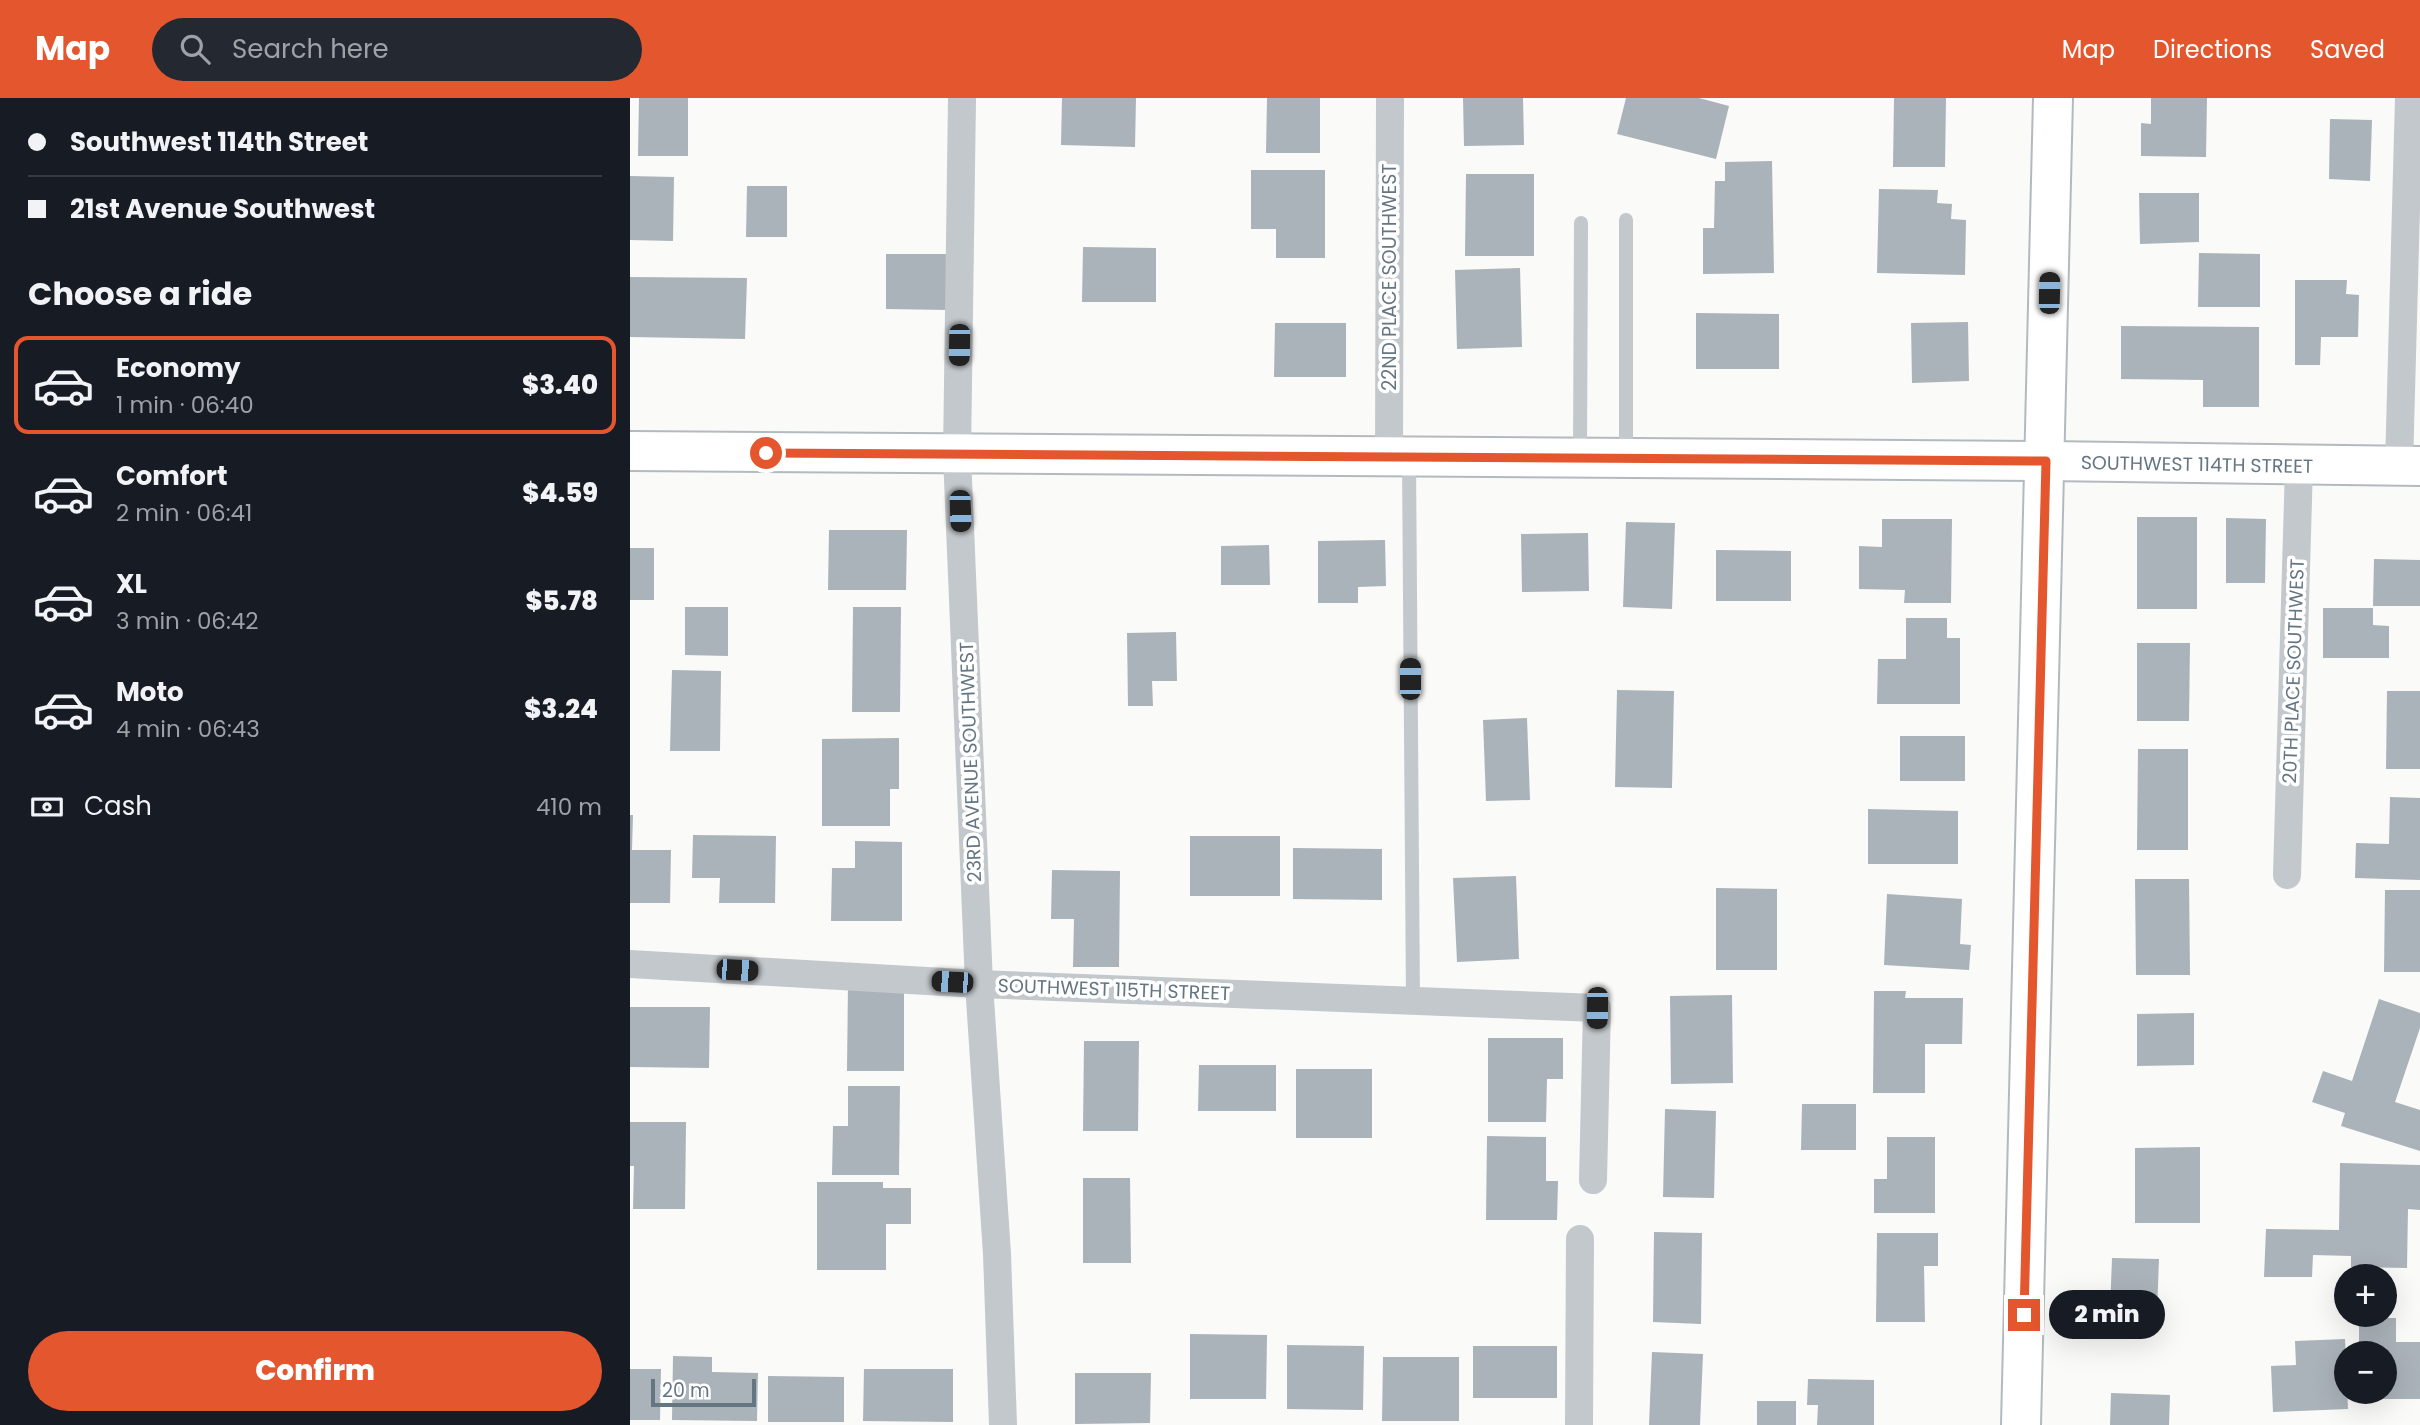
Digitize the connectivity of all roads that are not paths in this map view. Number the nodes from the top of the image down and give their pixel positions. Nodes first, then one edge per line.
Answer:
1 (962, 98) edge
2 (1390, 98) edge
3 (2053, 98) edge
4 (2409, 98) edge
5 (1626, 220) dead end
6 (1581, 223) dead end
7 (630, 451) edge
8 (957, 455) junction
9 (1399, 456) junction
10 (1580, 457) junction
11 (1626, 458) junction
12 (2046, 461) junction
13 (2299, 466) junction
14 (2410, 466) edge
15 (2287, 875) dead end
16 (630, 964) edge
17 (979, 984) junction
18 (1413, 1000) junction
19 (1593, 1180) dead end
20 (1580, 1239) dead end
21 (1003, 1425) edge
22 (1579, 1425) edge
23 (2021, 1425) edge

1 - 8 street, 23RD AVENUE SOUTHWEST
2 - 9 street, 22ND PLACE SOUTHWEST
3 - 12 street
4 - 14 street
5 - 11 lane
6 - 10 lane
7 - 8 street, SOUTHWEST 114TH STREET
8 - 9 street, SOUTHWEST 114TH STREET
8 - 17 street, 23RD AVENUE SOUTHWEST
9 - 10 street, SOUTHWEST 114TH STREET
9 - 18 lane
10 - 11 street, SOUTHWEST 114TH STREET
11 - 12 street, SOUTHWEST 114TH STREET
12 - 13 street, SOUTHWEST 114TH STREET
12 - 23 street
13 - 14 street, SOUTHWEST 114TH STREET
13 - 15 street, 20TH PLACE SOUTHWEST
16 - 17 street, SOUTHWEST 115TH STREET
17 - 18 street, SOUTHWEST 115TH STREET
17 - 21 street, 23RD AVENUE SOUTHWEST
18 - 19 street, SOUTHWEST 115TH STREET
20 - 22 street

